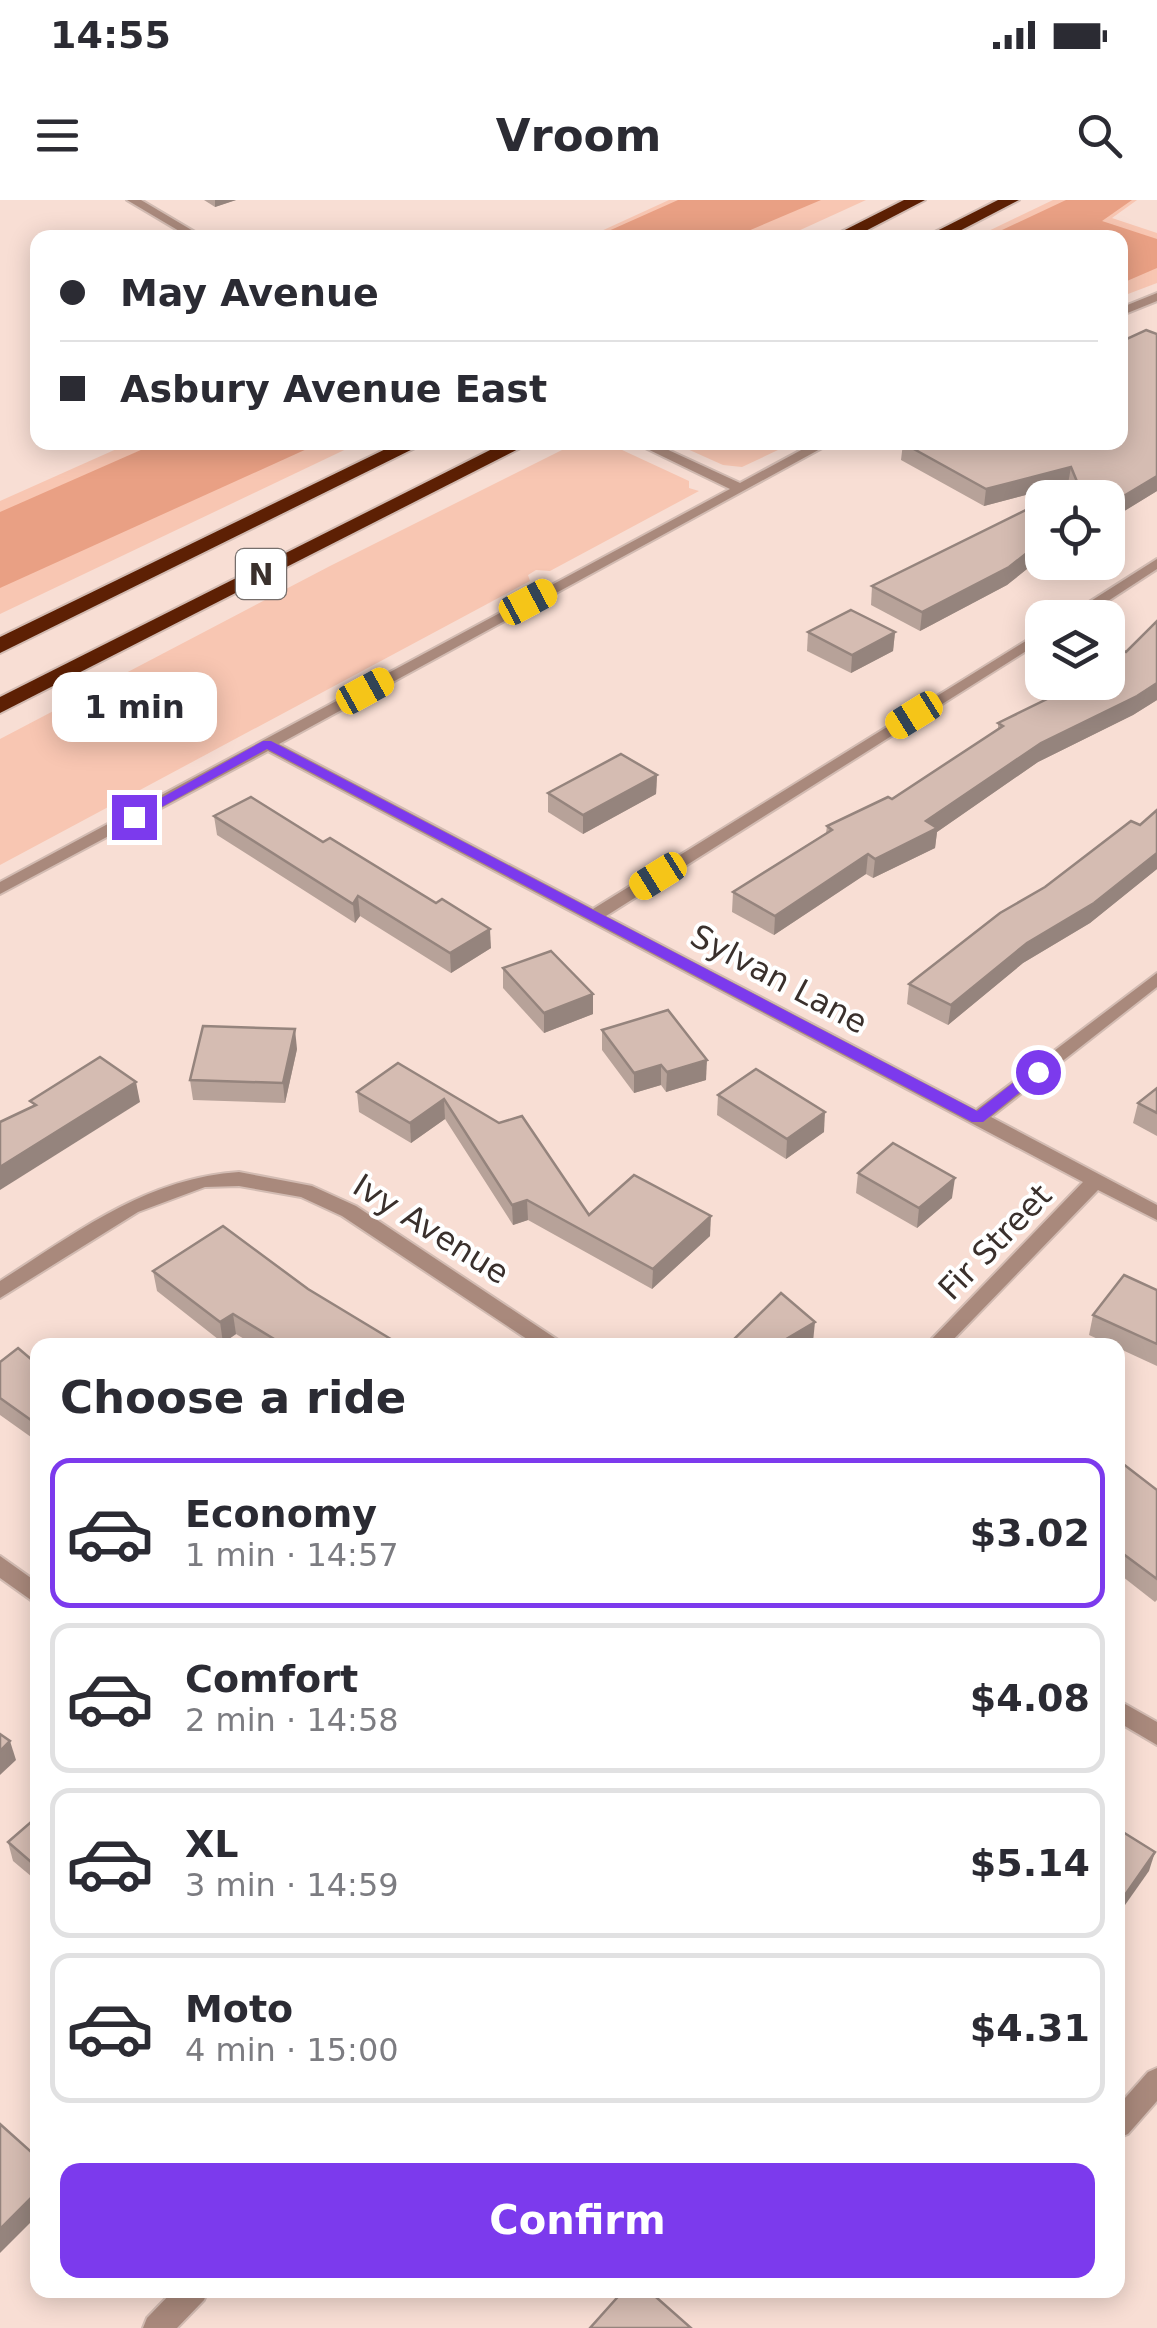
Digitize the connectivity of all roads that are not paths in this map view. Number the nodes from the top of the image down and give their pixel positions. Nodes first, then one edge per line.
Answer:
1 (133, 200) edge
2 (917, 200) edge
3 (1011, 200) edge
4 (186, 230) edge
5 (854, 230) edge
6 (948, 230) edge
7 (1157, 297) edge
8 (1136, 305) junction
9 (1128, 308) edge
10 (1157, 312) edge
11 (400, 450) edge
12 (506, 450) edge
13 (656, 450) edge
14 (812, 450) edge
15 (738, 488) junction
16 (1157, 563) edge
17 (1098, 600) edge
18 (0, 646) edge
19 (1025, 646) edge
20 (0, 706) edge
21 (267, 744) junction
22 (0, 889) edge
23 (594, 916) junction
24 (1157, 978) edge
25 (978, 1118) junction
26 (1096, 1181) junction
27 (1157, 1212) edge
28 (0, 1292) edge
29 (540, 1338) edge
30 (943, 1338) edge
31 (0, 1565) edge
32 (30, 1589) edge
33 (1125, 1714) edge
34 (1157, 1735) edge
35 (1157, 2081) edge
36 (1125, 2117) edge
37 (186, 2298) edge
38 (157, 2328) edge

1 - 4 street
2 - 5 highway
3 - 6 highway
7 - 8 street
8 - 9 street
8 - 10 street
11 - 18 highway, N
12 - 20 highway, N
13 - 15 street
14 - 15 street
15 - 21 street
16 - 17 street
19 - 23 street
21 - 22 street
21 - 23 street, Sylvan Lane
23 - 25 street, Sylvan Lane
24 - 25 street
25 - 26 street, Sylvan Lane
26 - 27 street, Sylvan Lane
26 - 30 street, Fir Street
28 - 29 street, Ivy Avenue
31 - 32 street
33 - 34 street
35 - 36 street
37 - 38 street

